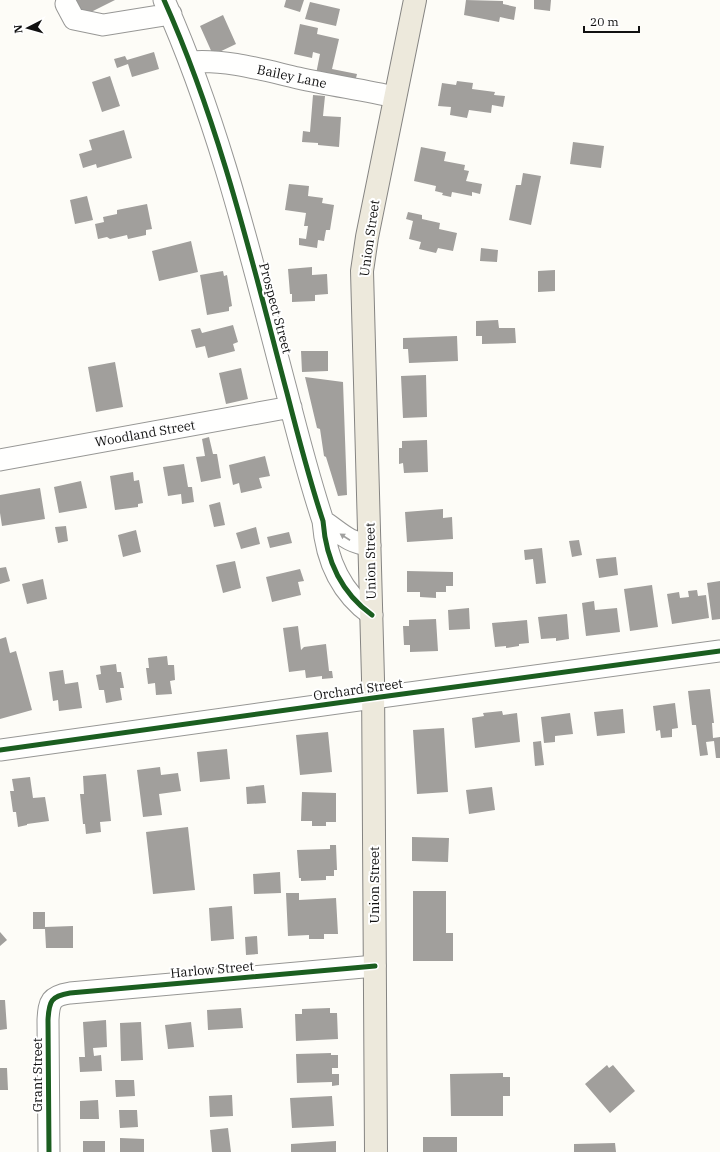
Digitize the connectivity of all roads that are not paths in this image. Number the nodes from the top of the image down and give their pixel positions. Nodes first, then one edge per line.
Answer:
1 (415, 0) edge
2 (66, 4) dead end
3 (168, 7) edge
4 (190, 62) junction
5 (395, 97) junction
6 (290, 407) junction
7 (0, 460) edge
8 (323, 521) junction
9 (370, 545) junction
10 (372, 615) junction
11 (720, 651) edge
12 (373, 698) junction
13 (0, 750) edge
14 (375, 966) junction
15 (53, 998) joint
16 (49, 1152) edge
17 (376, 1152) edge

1 - 5 main road, Union Street
2 - 3 street
3 - 4 street, Prospect Street
4 - 5 street, Bailey Lane
4 - 6 street, Prospect Street
5 - 9 main road, Union Street
6 - 7 street, Woodland Street
6 - 8 street, Prospect Street
9 -> 8 street
8 - 10 street, Prospect Street
9 - 10 main road, Union Street
10 - 12 main road, Union Street
11 - 12 street, Orchard Street
12 - 13 street, Orchard Street
12 - 14 main road, Union Street
14 - 15 street, Harlow Street
14 - 17 main road, Union Street
15 - 16 street, Grant Street

